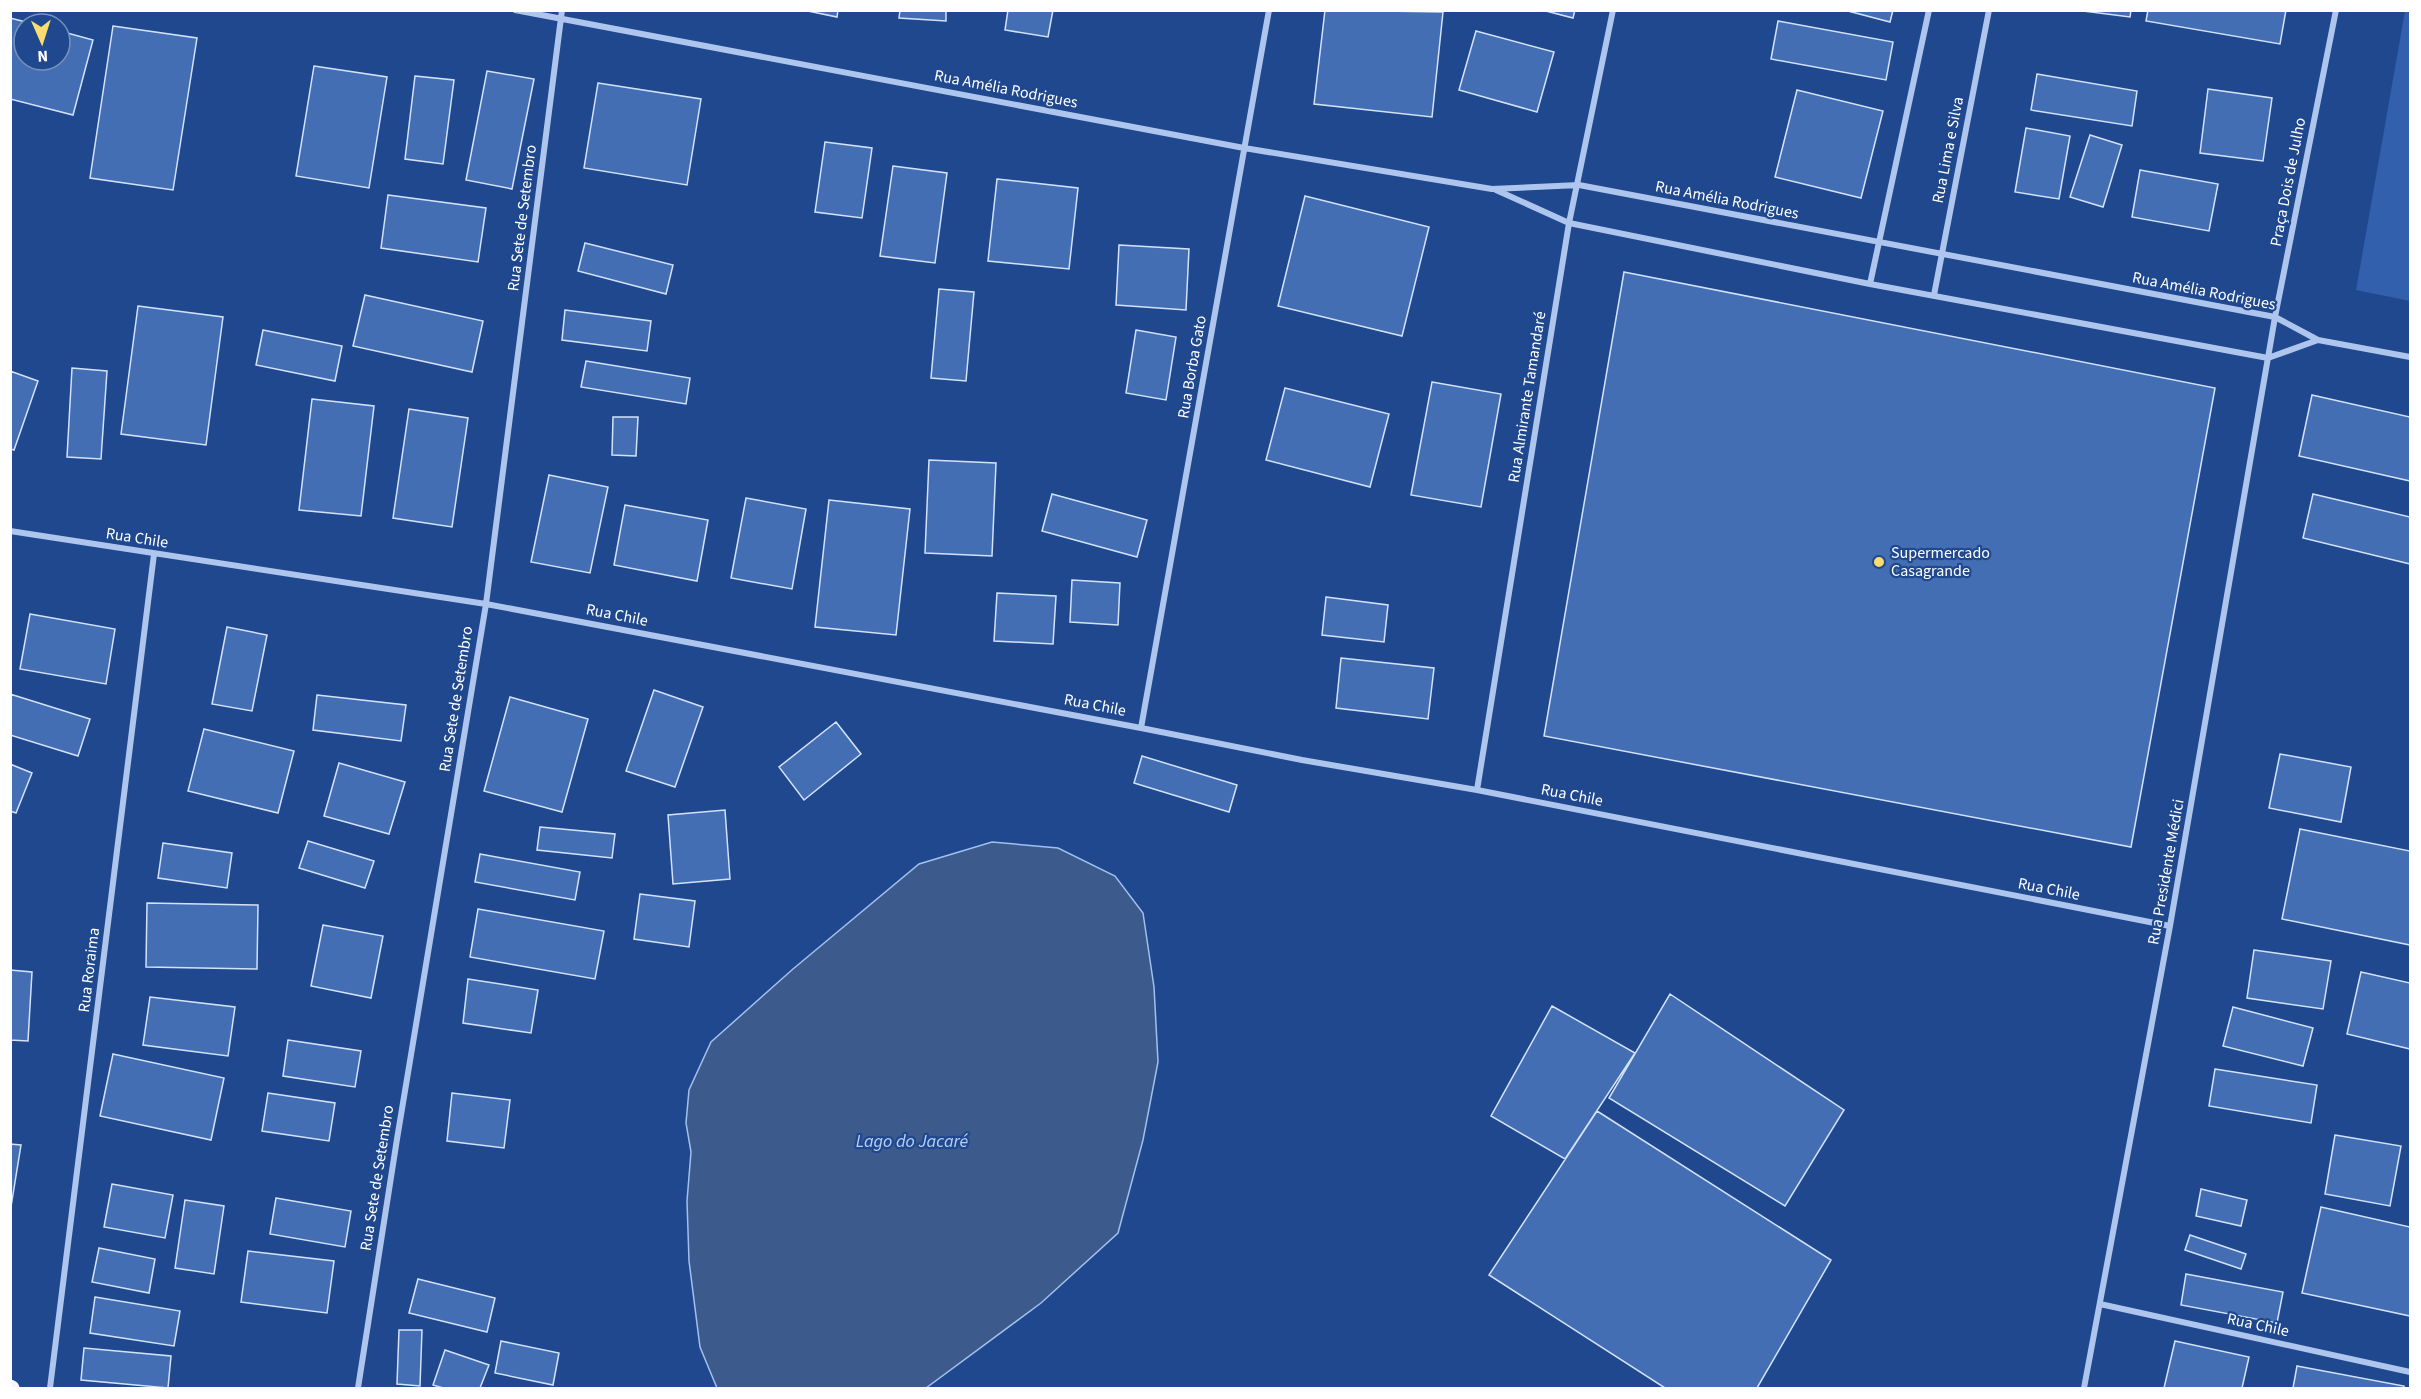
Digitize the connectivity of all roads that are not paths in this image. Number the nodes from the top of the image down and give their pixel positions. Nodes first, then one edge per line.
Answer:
1 (515, 10) edge
2 (1269, 10) edge
3 (1613, 10) edge
4 (1929, 10) edge
5 (1989, 10) edge
6 (2336, 10) edge
7 (562, 14) edge
8 (1244, 148) junction
9 (1579, 185) junction
10 (1492, 189) junction
11 (1569, 224) junction
12 (1880, 243) junction
13 (1942, 255) junction
14 (1870, 284) junction
15 (1934, 295) junction
16 (2275, 317) junction
17 (2319, 340) junction
18 (2410, 357) edge
19 (2268, 358) junction
20 (10, 531) edge
21 (154, 554) junction
22 (486, 604) junction
23 (1142, 728) junction
24 (1477, 790) junction
25 (2170, 926) junction
26 (2100, 1304) junction
27 (2410, 1372) edge
28 (50, 1389) edge
29 (358, 1389) edge
30 (2084, 1389) edge

1 - 7 street, Rua Amélia Rodrigues
2 - 8 street, Rua Borba Gato
3 - 9 street, Rua Almirante Tamandaré
4 - 12 street
5 - 13 street, Rua Lima e Silva
6 - 16 street, Praça Dois de Julho
7 - 8 street, Rua Amélia Rodrigues
7 - 22 street, Rua Sete de Setembro
8 - 10 street, Rua Amélia Rodrigues
8 - 23 street, Rua Borba Gato
9 - 10 street, Rua Amélia Rodrigues
9 - 11 street, Rua Almirante Tamandaré
9 - 12 street, Rua Amélia Rodrigues
10 - 11 street, Rua Amélia Rodrigues
11 - 14 street, Rua Amélia Rodrigues
11 - 24 street, Rua Almirante Tamandaré
12 - 13 street, Rua Amélia Rodrigues
12 - 14 street
13 - 15 street, Rua Lima e Silva
13 - 16 street, Rua Amélia Rodrigues
14 - 15 street, Rua Amélia Rodrigues
15 - 19 street, Rua Amélia Rodrigues
16 - 17 street, Rua Amélia Rodrigues
16 - 19 street, Praça Dois de Julho
17 - 18 street
17 - 19 street
19 - 25 street, Rua Presidente Médici
20 - 21 street, Rua Chile
21 - 22 street, Rua Chile
21 - 28 street, Rua Roraima
22 - 23 street, Rua Chile
22 - 29 street, Rua Sete de Setembro
23 - 24 street, Rua Chile
24 - 25 street, Rua Chile
25 - 26 street, Rua Presidente Médici
26 - 27 street, Rua Chile
26 - 30 street, Rua Presidente Médici

